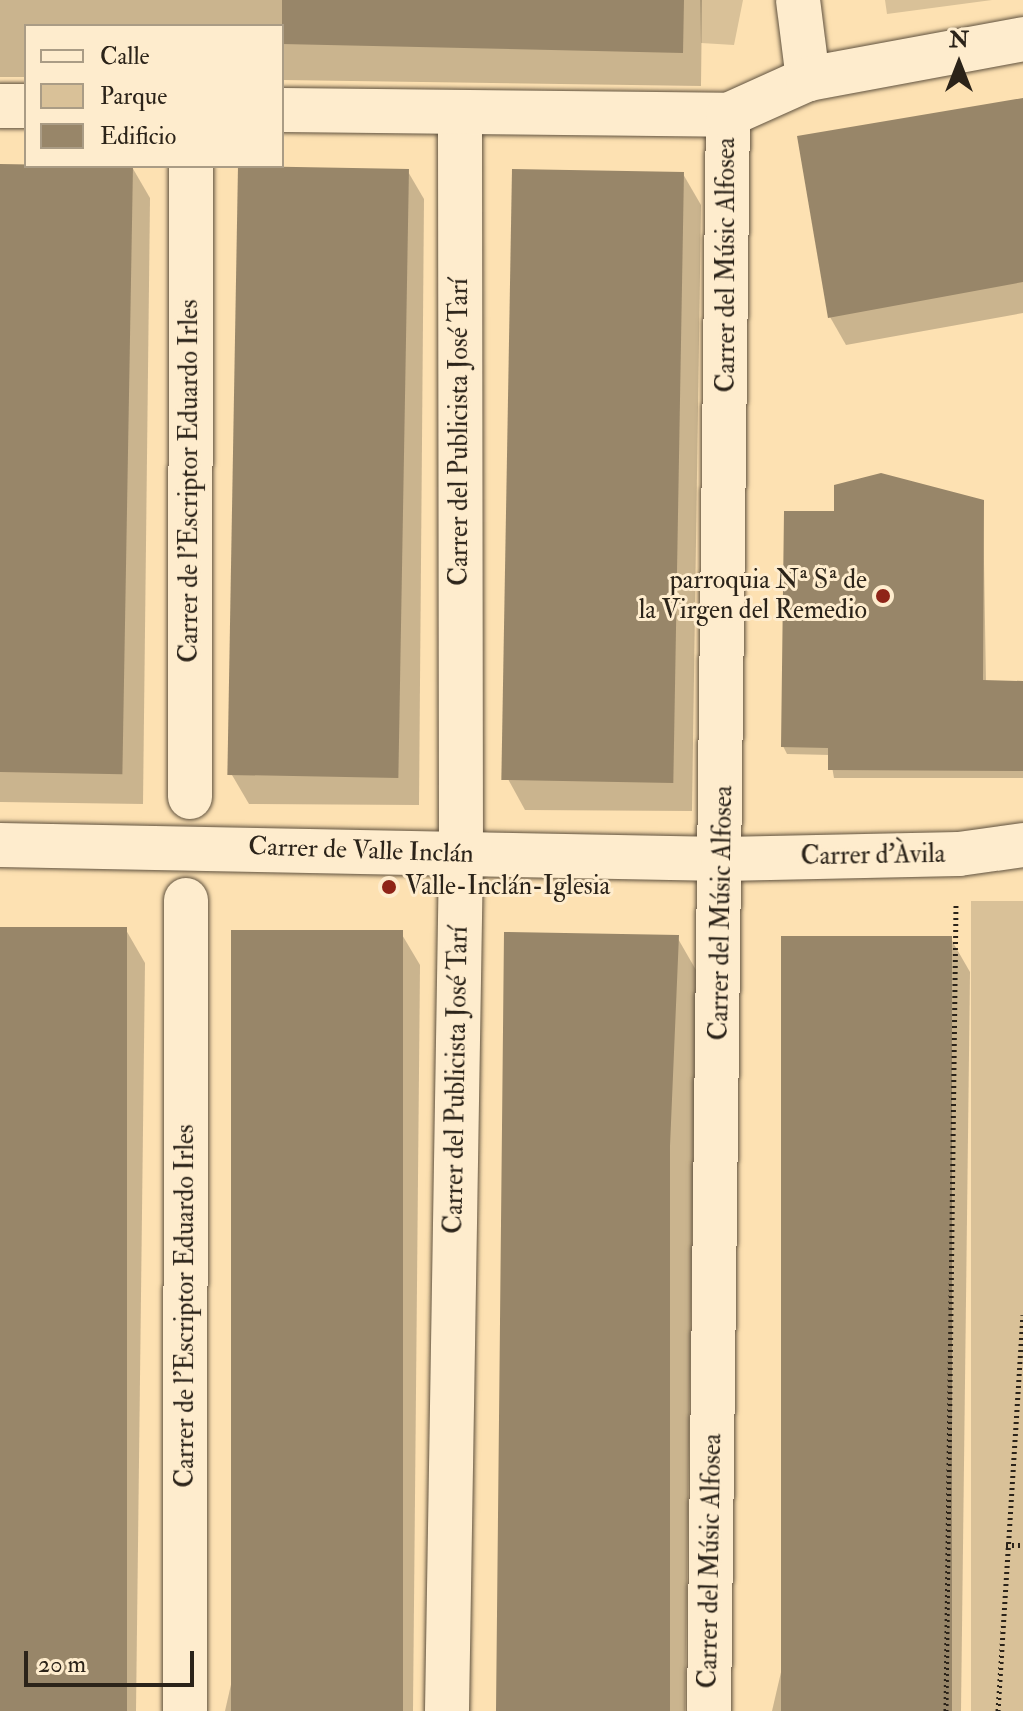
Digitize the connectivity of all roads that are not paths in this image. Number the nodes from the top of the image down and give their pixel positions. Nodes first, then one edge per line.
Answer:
1 (798, 0) edge
2 (1023, 39) edge
3 (808, 79) junction
4 (0, 106) edge
5 (24, 106) edge
6 (284, 110) edge
7 (460, 112) junction
8 (728, 115) junction
9 (191, 168) edge
10 (190, 797) dead end
11 (0, 845) edge
12 (1023, 845) edge
13 (461, 854) junction
14 (723, 859) junction
15 (186, 900) dead end
16 (185, 1711) edge
17 (447, 1711) edge
18 (709, 1711) edge

1 - 3 street
2 - 3 street
3 - 8 street
4 - 5 street
6 - 7 street
7 - 8 street
7 - 13 street, Carrer del Publicista José Tarí
8 - 14 street, Carrer del Músic Alfosea
9 - 10 street, Carrer de l'Escriptor Eduardo Irles
11 - 13 street, Carrer de Valle Inclán
12 - 14 street, Carrer d'Àvila
13 - 14 street, Carrer de Valle Inclán
13 - 17 street, Carrer del Publicista José Tarí
14 - 18 street, Carrer del Músic Alfosea
15 - 16 street, Carrer de l'Escriptor Eduardo Irles

